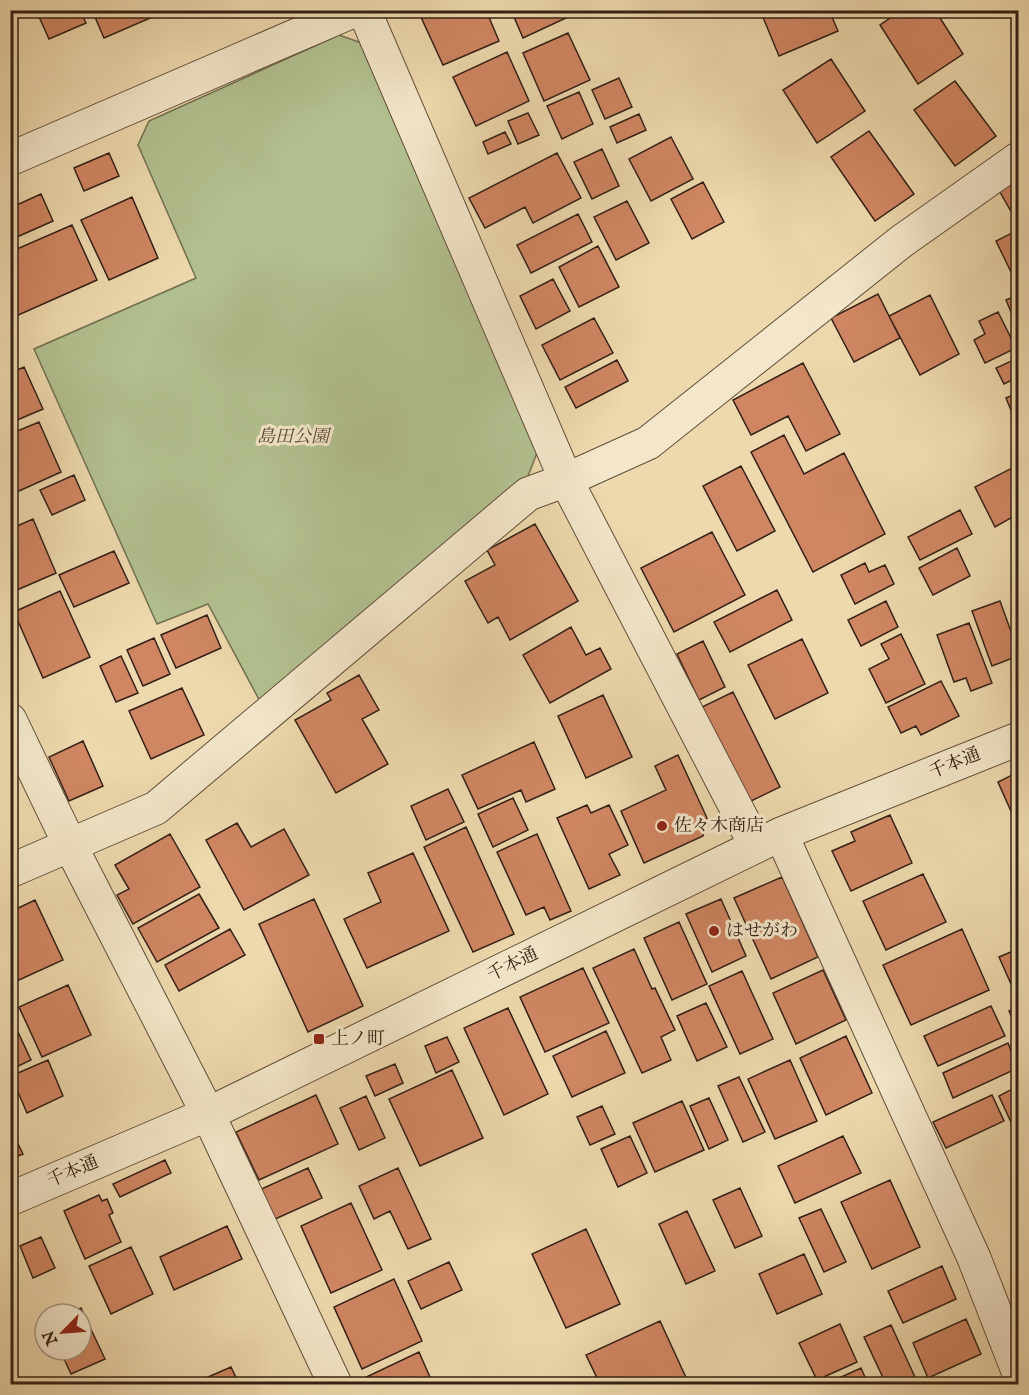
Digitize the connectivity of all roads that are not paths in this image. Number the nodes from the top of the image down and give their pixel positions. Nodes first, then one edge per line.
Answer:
1 (354, 10) edge
2 (364, 10) edge
3 (10, 159) edge
4 (1018, 159) edge
5 (566, 480) junction
6 (10, 720) edge
7 (1018, 739) edge
8 (769, 840) junction
9 (70, 845) junction
10 (10, 871) edge
11 (208, 1114) junction
12 (10, 1198) edge
13 (1018, 1371) edge
14 (335, 1384) edge

1 - 3 street
2 - 5 street
4 - 5 street
5 - 8 street
5 - 9 street
6 - 9 street
7 - 8 street, 千本通
8 - 11 street, 千本通
8 - 13 street
9 - 10 street
9 - 11 street
11 - 12 street, 千本通
11 - 14 street

